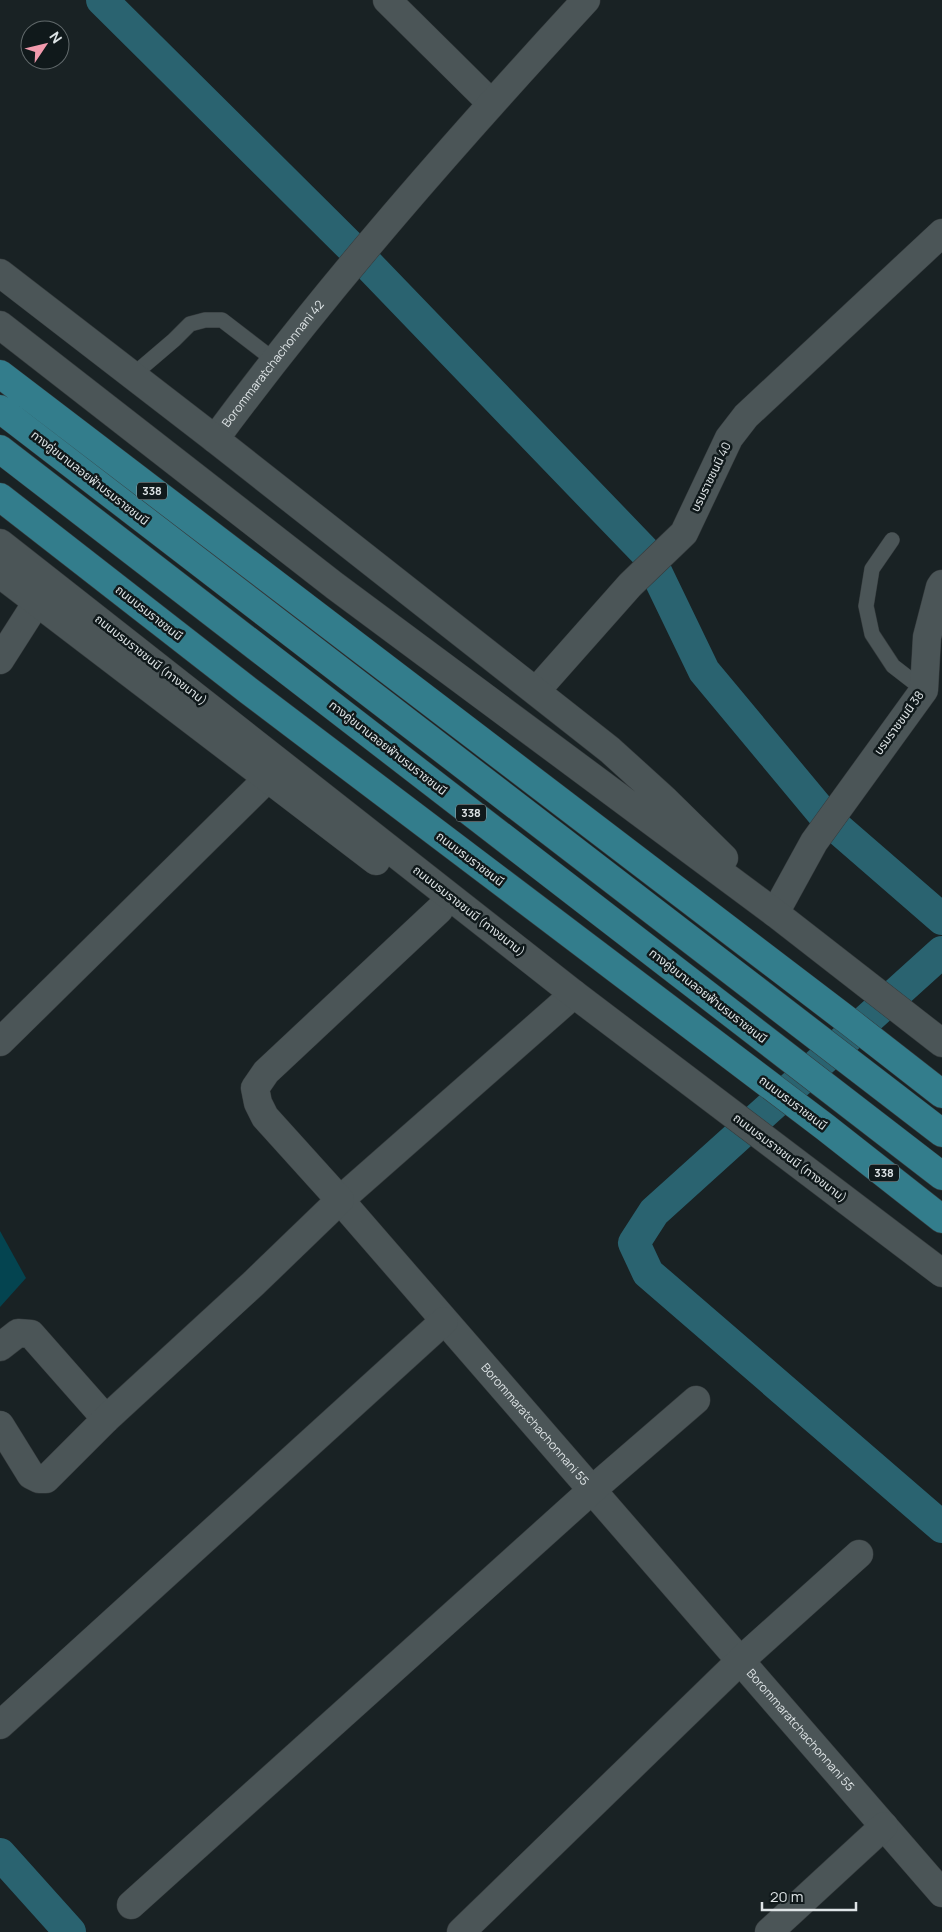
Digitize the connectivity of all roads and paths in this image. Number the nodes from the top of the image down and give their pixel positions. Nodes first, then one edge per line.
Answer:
1 (387, 0) edge
2 (586, 0) edge
3 (491, 103) junction
4 (942, 233) edge
5 (0, 273) edge
6 (0, 325) edge
7 (274, 360) junction
8 (0, 374) edge
9 (133, 375) junction
10 (0, 409) edge
11 (215, 439) junction
12 (0, 449) edge
13 (0, 497) edge
14 (892, 540) dead end
15 (0, 543) edge
16 (0, 574) edge
17 (942, 584) edge
18 (37, 602) junction
19 (0, 660) edge
20 (536, 690) junction
21 (924, 690) junction
22 (267, 779) junction
23 (439, 910) junction
24 (775, 912) junction
25 (574, 994) junction
26 (934, 1037) edge
27 (0, 1042) edge
28 (942, 1094) edge
29 (942, 1133) edge
30 (942, 1176) edge
31 (340, 1200) junction
32 (942, 1219) edge
33 (942, 1273) edge
34 (444, 1321) junction
35 (0, 1347) edge
36 (696, 1400) dead end
37 (106, 1419) junction
38 (0, 1425) edge
39 (592, 1490) junction
40 (859, 1554) dead end
41 (740, 1661) junction
42 (0, 1725) edge
43 (884, 1826) junction
44 (937, 1881) edge
45 (131, 1905) dead end
46 (461, 1932) edge
47 (768, 1932) edge

1 - 3 street
2 - 3 street, Borommaratchachonnani 42
3 - 7 street, Borommaratchachonnani 42
4 - 20 street, บรมราชชนนี 40
5 - 9 street
6 - 24 street
7 - 9 lane
7 - 11 street, Borommaratchachonnani 42
8 - 28 main road, 338
9 - 11 street
10 - 29 main road, ทางคู่ขนานลอยฟ้าบรมราชชนนี / 338
11 - 20 street
12 - 30 main road, ทางคู่ขนานลอยฟ้าบรมราชชนนี / 338
13 - 32 main road, ถนนบรมราชชนนี / 338
14 - 21 lane
15 - 25 street, ถนนบรมราชชนนี (ทางขนาน)
16 - 18 street
17 - 21 street, บรมราชชนนี 38
18 - 19 street
18 - 22 street
20 - 24 street
21 - 24 street, บรมราชชนนี 38
22 - 23 street
22 - 27 street
23 - 25 street
23 - 31 street, Borommaratchachonnani 55
24 - 26 street
25 - 31 street
25 - 33 street, ถนนบรมราชชนนี (ทางขนาน)
31 - 34 street, Borommaratchachonnani 55
31 - 37 street
34 - 39 street, Borommaratchachonnani 55
34 - 42 street
35 - 37 street
36 - 39 street
37 - 38 street
39 - 41 street, Borommaratchachonnani 55
39 - 45 street
40 - 41 street
41 - 43 street, Borommaratchachonnani 55
41 - 46 street
43 - 44 street, Borommaratchachonnani 55
43 - 47 street

